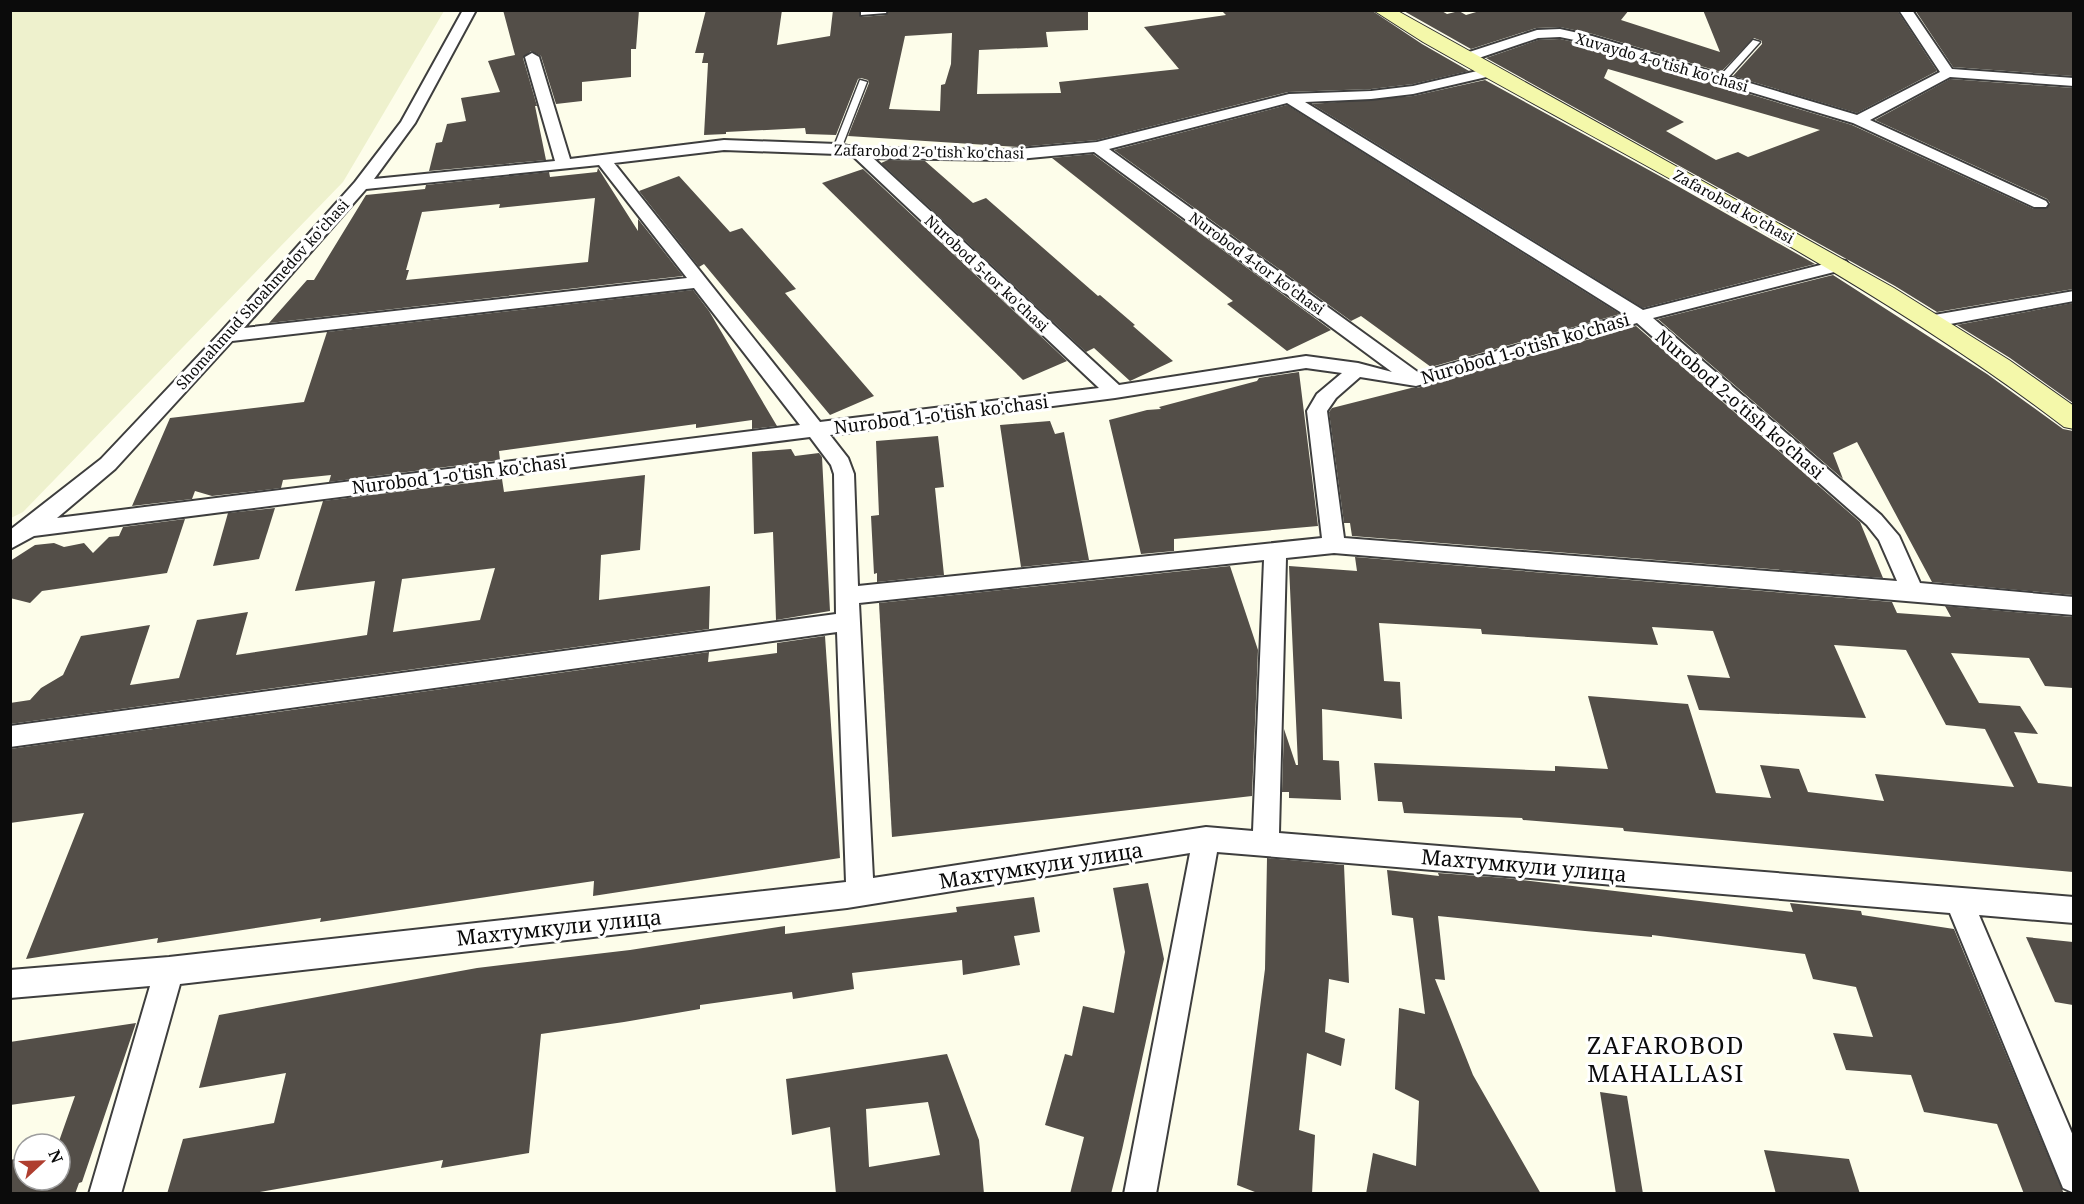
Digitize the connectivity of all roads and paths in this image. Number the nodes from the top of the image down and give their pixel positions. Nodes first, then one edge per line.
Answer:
1 (470, 10) edge
2 (881, 10) edge
3 (1382, 10) edge
4 (1905, 10) edge
5 (866, 12) dead end
6 (1756, 42) dead end
7 (532, 57) dead end
8 (1465, 58) junction
9 (1490, 72) junction
10 (1948, 73) junction
11 (1722, 79) junction
12 (863, 82) dead end
13 (2073, 82) edge
14 (1289, 98) junction
15 (1858, 120) junction
16 (1097, 147) junction
17 (837, 149) junction
18 (859, 153) junction
19 (603, 160) junction
20 (564, 165) junction
21 (361, 185) junction
22 (2040, 204) dead end
23 (1840, 265) junction
24 (699, 282) junction
25 (2073, 296) edge
26 (1640, 316) junction
27 (1934, 321) junction
28 (227, 336) junction
29 (1358, 369) junction
30 (1416, 380) junction
31 (1115, 392) junction
32 (2073, 420) edge
33 (815, 429) junction
34 (29, 529) junction
35 (10, 541) edge
36 (1334, 545) junction
37 (1275, 551) junction
38 (1912, 591) junction
39 (846, 596) junction
40 (2073, 606) edge
41 (848, 622) junction
42 (10, 737) edge
43 (1206, 839) junction
44 (1266, 844) junction
45 (860, 893) junction
46 (1959, 901) junction
47 (2073, 910) edge
48 (169, 971) junction
49 (10, 984) edge
50 (2073, 1176) edge
51 (105, 1194) edge
52 (1140, 1194) edge

1 - 21 street, Shomahmud Shoahmedov ko'chasi
2 - 5 street
3 - 8 street, Zafarobod ko'chasi
4 - 10 street
6 - 11 lane
7 - 20 street
8 - 9 street, Zafarobod ko'chasi
8 - 11 street, Xuvaydo 4-o'tish ko'chasi
9 - 14 street, Zafarobod 2-o'tish ko'chasi
9 - 23 street, Zafarobod ko'chasi
10 - 13 street
10 - 15 street
11 - 15 street, Xuvaydo 4-o'tish ko'chasi
12 - 17 lane
14 - 16 street, Zafarobod 2-o'tish ko'chasi
14 - 26 street, Nurobod 2-o'tish ko'chasi
15 - 22 street, Xuvaydo 4-o'tish ko'chasi
16 - 18 street, Zafarobod 2-o'tish ko'chasi
16 - 30 street, Nurobod 4-tor ko'chasi
17 - 18 street, Zafarobod 2-o'tish ko'chasi
17 - 19 street, Zafarobod 2-o'tish ko'chasi
18 - 31 street, Nurobod 5-tor ko'chasi
19 - 20 street, Zafarobod 2-o'tish ko'chasi
19 - 24 street
20 - 21 street, Zafarobod 2-o'tish ko'chasi
21 - 28 street, Shomahmud Shoahmedov ko'chasi
23 - 26 street, Nurobod 1-o'tish ko'chasi
23 - 27 street, Zafarobod ko'chasi
24 - 28 street
24 - 33 street
25 - 27 street
26 - 30 street, Nurobod 1-o'tish ko'chasi
26 - 38 street, Nurobod 2-o'tish ko'chasi
27 - 32 street, Zafarobod ko'chasi
28 - 34 street, Shomahmud Shoahmedov ko'chasi
29 - 30 street, Nurobod 1-o'tish ko'chasi
29 - 31 street, Nurobod 1-o'tish ko'chasi
29 - 36 street
31 - 33 street, Nurobod 1-o'tish ko'chasi
33 - 34 street, Nurobod 1-o'tish ko'chasi
33 - 39 street
34 - 35 street, Shomahmud Shoahmedov ko'chasi
36 - 37 street
36 - 38 street
37 - 39 street
37 - 44 street
38 - 40 street
39 - 41 street
41 - 42 street
41 - 45 street
43 - 44 street, Махтумкули улица
43 - 45 street, Махтумкули улица
43 - 52 street
44 - 46 street, Махтумкули улица
45 - 48 street, Махтумкули улица
46 - 47 street, Махтумкули улица
46 - 50 street
48 - 49 street, Махтумкули улица
48 - 51 street

